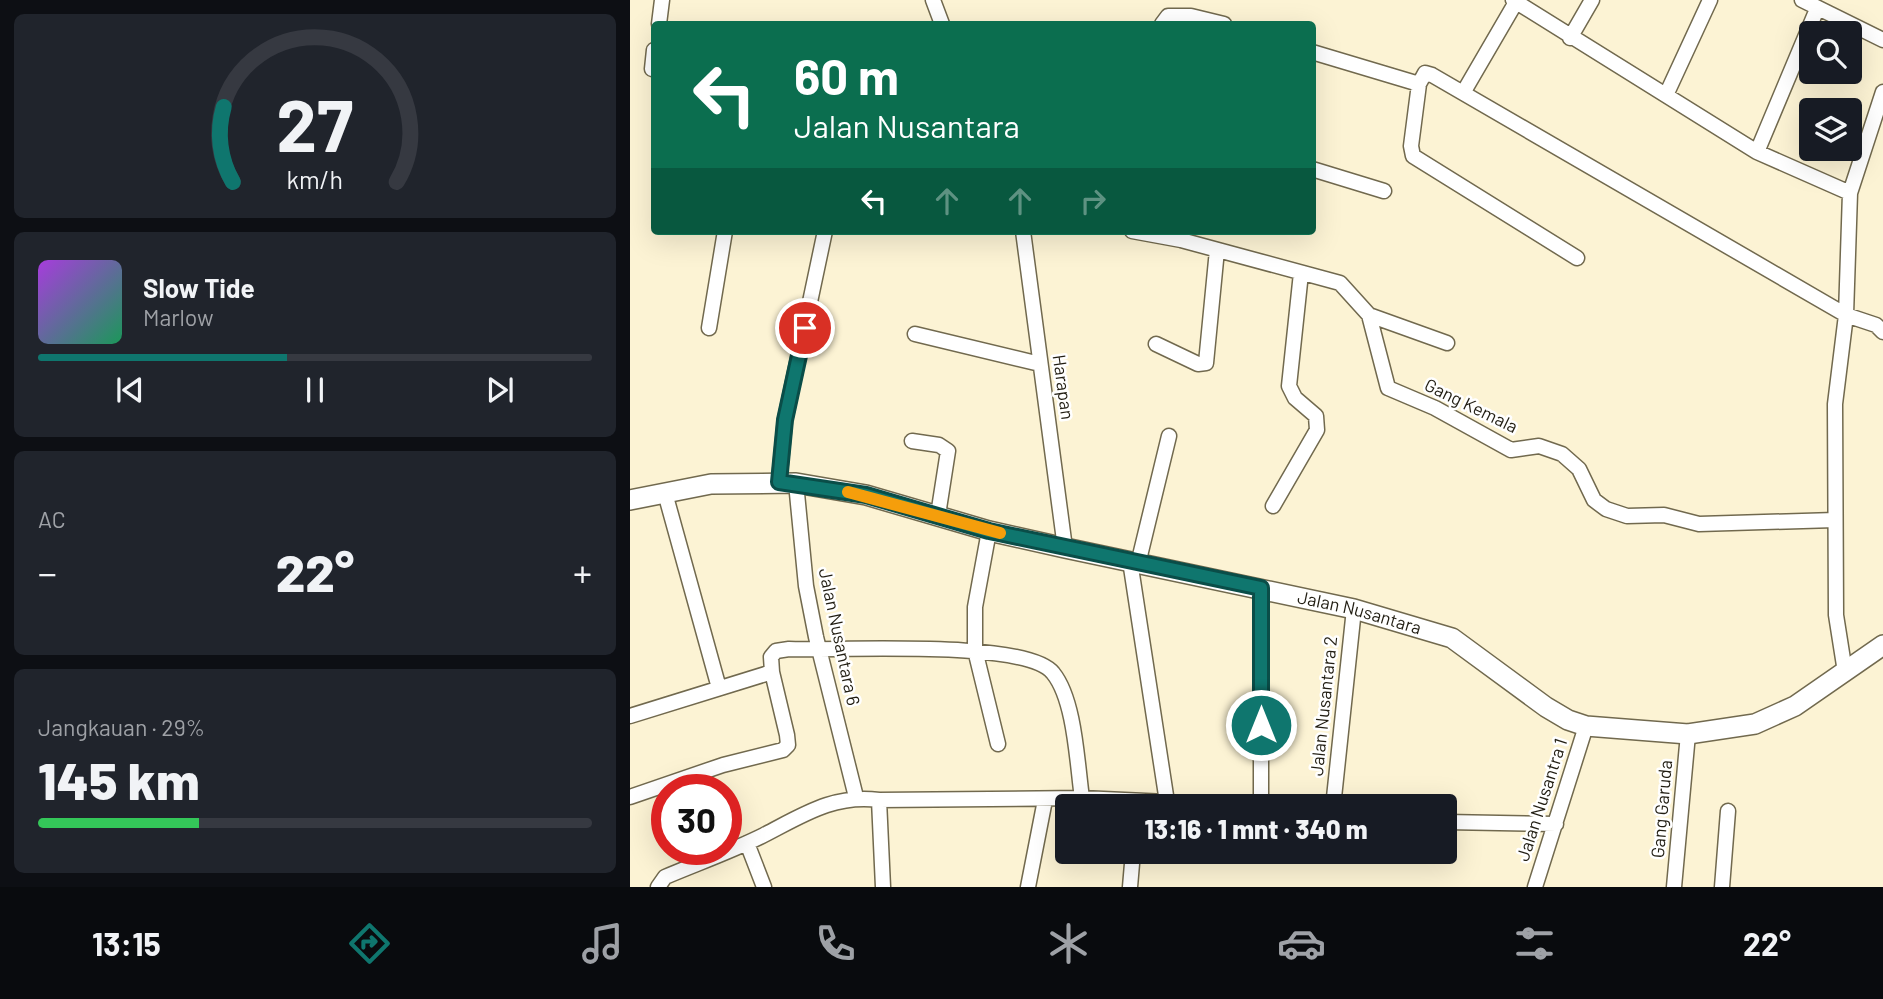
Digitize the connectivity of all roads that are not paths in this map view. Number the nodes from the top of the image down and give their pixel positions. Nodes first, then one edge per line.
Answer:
1 (662, 0) edge
2 (933, 0) edge
3 (1192, 0) edge
4 (1592, 0) edge
5 (1710, 0) edge
6 (1802, 0) edge
7 (1514, 1) edge
8 (1817, 9) junction
9 (1191, 16) junction
10 (659, 21) edge
11 (941, 21) edge
12 (1164, 21) edge
13 (1210, 21) edge
14 (1570, 38) junction
15 (1883, 40) edge
16 (1316, 53) edge
17 (1419, 84) junction
18 (1883, 92) edge
19 (1463, 93) junction
20 (1667, 93) junction
21 (1757, 152) junction
22 (1316, 170) edge
23 (1384, 191) dead end
24 (1850, 192) junction
25 (724, 235) edge
26 (824, 235) edge
27 (1024, 235) edge
28 (1150, 235) edge
29 (1217, 250) junction
30 (1577, 258) dead end
31 (1300, 273) junction
32 (1368, 315) junction
33 (1846, 316) junction
34 (709, 328) dead end
35 (1883, 332) edge
36 (915, 334) dead end
37 (1156, 344) dead end
38 (1447, 344) dead end
39 (1040, 364) junction
40 (1170, 436) dead end
41 (912, 441) dead end
42 (787, 482) junction
43 (665, 493) junction
44 (630, 500) edge
45 (1273, 506) dead end
46 (938, 515) junction
47 (1835, 520) junction
48 (989, 531) junction
49 (1065, 548) junction
50 (1133, 562) junction
51 (1261, 588) junction
52 (1354, 609) junction
53 (1883, 645) edge
54 (819, 650) junction
55 (975, 650) junction
56 (772, 672) junction
57 (1845, 672) junction
58 (719, 688) junction
59 (630, 716) edge
60 (1586, 726) junction
61 (1688, 734) junction
62 (998, 744) dead end
63 (1082, 794) edge
64 (1166, 794) edge
65 (1261, 794) edge
66 (1334, 794) edge
67 (630, 797) edge
68 (856, 797) junction
69 (1055, 799) edge
70 (879, 800) junction
71 (1045, 800) junction
72 (1728, 811) dead end
73 (1457, 822) edge
74 (1556, 824) junction
75 (747, 843) junction
76 (1132, 864) edge
77 (658, 887) edge
78 (764, 887) edge
79 (883, 887) edge
80 (1028, 887) edge
81 (1130, 887) edge
82 (1535, 887) edge
83 (1674, 887) edge
84 (1722, 887) edge

1 - 10 street
2 - 11 street
3 - 9 street
4 - 14 street
5 - 20 street
6 - 8 street
7 - 14 street
7 - 19 street
8 - 15 street
8 - 21 street
9 - 12 street
9 - 13 street
14 - 20 street
16 - 17 street
17 - 19 street
17 - 30 street
18 - 24 street
19 - 33 street
20 - 21 street
21 - 24 street
22 - 23 street
24 - 33 street
25 - 34 street
26 - 42 street, Jalan Nusantara 6
27 - 39 street, Harapan
28 - 29 street
29 - 31 street
29 - 37 street
31 - 32 street
31 - 45 street
32 - 38 street
32 - 47 street, Gang Kemala
33 - 35 street
33 - 47 street
36 - 39 street
39 - 49 street, Harapan
40 - 50 street
41 - 46 street
42 - 43 street, Jalan Nusantara
42 - 46 street, Jalan Nusantara
42 - 54 street, Jalan Nusantara 6
43 - 44 street, Jalan Nusantara
43 - 58 street
46 - 48 street, Jalan Nusantara
47 - 57 street
48 - 49 street, Jalan Nusantara
48 - 55 street
49 - 50 street, Jalan Nusantara
50 - 51 street, Jalan Nusantara
50 - 64 street
51 - 52 street, Jalan Nusantara
51 - 65 street
52 - 60 street, Jalan Nusantara
52 - 66 street, Jalan Nusantara 2
53 - 57 street, Jalan Nusantara
54 - 55 street
54 - 56 street
54 - 68 street, Jalan Nusantara 6
55 - 62 street
55 - 63 street
56 - 58 street
56 - 67 street
57 - 61 street, Jalan Nusantara
58 - 59 street
60 - 61 street, Jalan Nusantara
60 - 74 street, Jalan Nusantra 1
61 - 83 street, Gang Garuda
68 - 70 street
68 - 75 street
69 - 71 street
70 - 71 street
70 - 79 street
71 - 80 street
72 - 84 street
73 - 74 street
74 - 82 street, Jalan Nusantra 1
75 - 77 street
75 - 78 street
76 - 81 street

